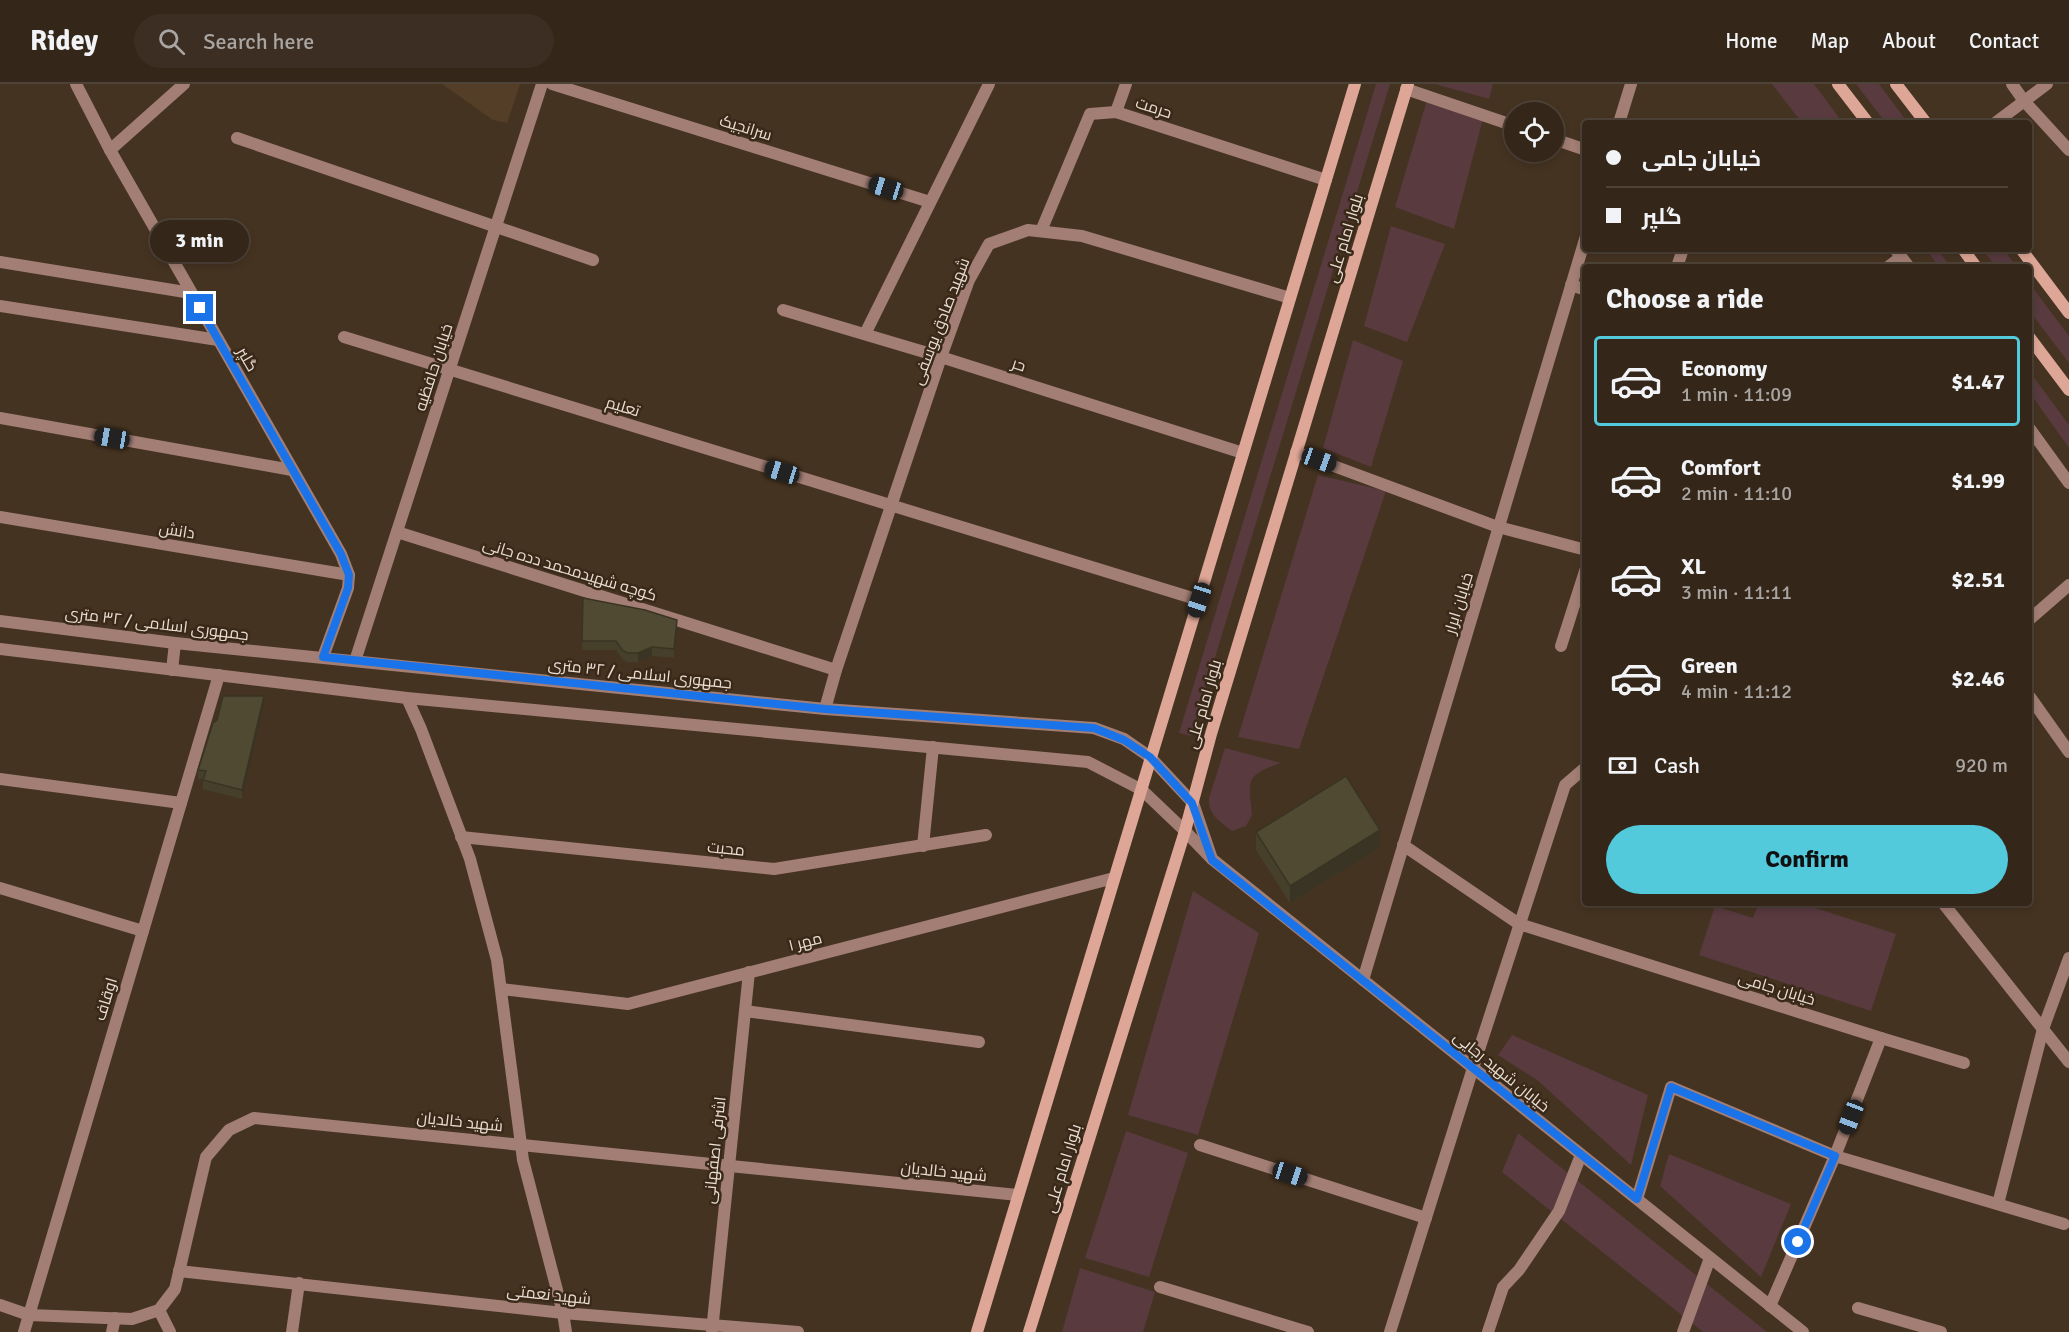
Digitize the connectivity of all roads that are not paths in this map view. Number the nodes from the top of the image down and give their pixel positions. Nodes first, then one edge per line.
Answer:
1 (76, 84) edge
2 (184, 84) edge
3 (542, 84) edge
4 (552, 84) edge
5 (989, 84) edge
6 (1126, 84) edge
7 (1355, 84) edge
8 (1631, 84) edge
9 (1838, 84) edge
10 (1896, 84) edge
11 (2012, 84) edge
12 (2047, 84) edge
13 (1407, 87) edge
14 (2025, 101) junction
15 (1116, 112) junction
16 (1620, 120) edge
17 (1866, 120) edge
18 (1924, 120) edge
19 (1999, 120) edge
20 (1504, 122) edge
21 (237, 138) dead end
22 (1564, 142) edge
23 (1582, 149) edge
24 (110, 150) junction
25 (2069, 150) edge
26 (1326, 180) junction
27 (930, 202) junction
28 (496, 226) junction
29 (1041, 231) junction
30 (1582, 249) edge
31 (2023, 252) edge
32 (593, 260) dead end
33 (0, 262) edge
34 (1571, 285) junction
35 (1582, 289) edge
36 (191, 293) junction
37 (1290, 298) junction
38 (0, 306) edge
39 (783, 310) dead end
40 (2069, 313) edge
41 (865, 334) junction
42 (344, 337) dead end
43 (218, 340) junction
44 (2032, 341) edge
45 (941, 357) junction
46 (450, 369) junction
47 (2069, 390) edge
48 (0, 418) edge
49 (2032, 432) edge
50 (1296, 452) junction
51 (1244, 453) junction
52 (292, 470) junction
53 (2069, 483) edge
54 (892, 506) junction
55 (0, 517) edge
56 (1498, 527) junction
57 (397, 532) junction
58 (1582, 549) edge
59 (349, 575) junction
60 (1582, 580) edge
61 (2069, 585) edge
62 (1199, 600) junction
63 (2032, 617) edge
64 (0, 621) edge
65 (175, 643) junction
66 (1561, 646) dead end
67 (0, 649) edge
68 (323, 657) junction
69 (355, 661) junction
70 (172, 670) junction
71 (836, 670) junction
72 (219, 675) junction
73 (407, 698) junction
74 (2032, 700) edge
75 (825, 709) junction
76 (933, 747) junction
77 (2069, 752) edge
78 (1150, 757) junction
79 (1582, 770) edge
80 (0, 779) edge
81 (1142, 790) junction
82 (181, 803) junction
83 (1192, 803) junction
84 (1185, 831) junction
85 (986, 835) dead end
86 (461, 837) junction
87 (1403, 845) junction
88 (923, 846) junction
89 (1212, 860) junction
90 (1114, 878) junction
91 (0, 888) edge
92 (1944, 906) edge
93 (1519, 924) junction
94 (143, 931) junction
95 (2069, 958) edge
96 (749, 972) junction
97 (1362, 980) junction
98 (501, 989) junction
99 (745, 1011) junction
100 (2043, 1029) junction
101 (1881, 1038) junction
102 (980, 1042) dead end
103 (2069, 1062) edge
104 (1964, 1063) dead end
105 (1473, 1068) junction
106 (521, 1144) junction
107 (1200, 1145) dead end
108 (1581, 1155) junction
109 (1835, 1156) junction
110 (729, 1165) junction
111 (1018, 1195) junction
112 (1637, 1199) junction
113 (1998, 1204) junction
114 (1426, 1218) junction
115 (2064, 1224) dead end
116 (1710, 1258) junction
117 (180, 1271) junction
118 (299, 1283) junction
119 (1160, 1287) dead end
120 (0, 1305) edge
121 (1770, 1306) junction
122 (1858, 1308) dead end
123 (159, 1310) junction
124 (563, 1313) junction
125 (29, 1315) junction
126 (115, 1318) junction
127 (712, 1328) edge
128 (24, 1332) edge
129 (112, 1332) edge
130 (170, 1332) edge
131 (292, 1332) edge
132 (566, 1332) edge
133 (798, 1332) edge
134 (977, 1332) edge
135 (1029, 1332) edge
136 (1308, 1332) edge
137 (1390, 1332) edge
138 (1488, 1332) edge
139 (1683, 1332) edge
140 (1803, 1332) edge
141 (1941, 1332) edge

1 - 24 street, گلپر
2 - 24 street
3 - 28 street, خیابان حافظیه
4 - 27 street, سرانجیک
5 - 27 street
6 - 15 street
7 - 26 main road, بلوار امام علی
8 - 16 street
9 - 17 main road
10 - 18 main road
11 - 14 street
12 - 14 street
13 - 20 street
13 - 50 main road, بلوار امام علی
14 - 19 street
14 - 25 street
15 - 26 street, حرمت
15 - 29 street, حرمت
21 - 28 street
22 - 23 street
24 - 36 street, گلپر
26 - 37 main road, بلوار امام علی
27 - 41 street
28 - 32 street
28 - 46 street, خیابان حافظیه
29 - 37 street, شهید صادق یوسفی
29 - 45 street, شهید صادق یوسفی
30 - 34 street, خیابان ابرار
31 - 40 main road
33 - 36 street
34 - 35 street
34 - 56 street, خیابان ابرار
36 - 43 street, گلپر
37 - 51 main road, بلوار امام علی
38 - 43 street
39 - 41 street, حر
41 - 45 street, حر
42 - 46 street, تعلیم
43 - 52 street, گلپر
44 - 47 main road
45 - 51 street, حر
45 - 54 street, شهید صادق یوسفی
46 - 54 street, تعلیم
46 - 57 street, خیابان حافظیه
48 - 52 street
49 - 53 street
50 - 56 street
50 - 83 main road, بلوار امام علی
51 - 62 main road, بلوار امام علی
52 - 59 street, گلپر
54 - 62 street, تعلیم
54 - 71 street, شهید صادق یوسفی
55 - 59 street, دانش
56 - 58 street
56 - 87 street, خیابان ابرار
57 - 69 street, خیابان حافظیه
57 - 71 street, کوچه شهیدمحمد دده جانی
59 - 68 street
60 - 66 street
61 - 63 street
62 - 78 main road, بلوار امام علی
64 - 65 street, جمهوری اسلامی / ۳۲ متری
65 - 68 street, جمهوری اسلامی / ۳۲ متری
65 - 70 street
67 - 70 street
68 - 69 street, جمهوری اسلامی / ۳۲ متری
69 - 75 street, جمهوری اسلامی / ۳۲ متری
70 - 72 street
71 - 75 street, شهید صادق یوسفی
72 - 73 street
72 - 82 street, اوقاف
73 - 76 street
73 - 86 street
74 - 77 street
75 - 78 street, جمهوری اسلامی / ۳۲ متری
76 - 81 street
76 - 88 street
78 - 81 main road, بلوار امام علی
78 - 83 street, جمهوری اسلامی / ۳۲ متری
79 - 93 street
80 - 82 street
81 - 84 street, خیابان شهید رجایی
81 - 90 main road, بلوار امام علی
82 - 94 street, اوقاف
83 - 84 main road, بلوار امام علی
83 - 89 street, جمهوری اسلامی / ۳۲ متری
84 - 89 street, خیابان شهید رجایی
84 - 135 main road, بلوار امام علی
85 - 88 street, محبت
86 - 88 street, محبت
86 - 98 street
87 - 93 street, خیابان جامی
87 - 97 street, خیابان ابرار
89 - 97 street, خیابان شهید رجایی
90 - 96 street, مهر ۱
90 - 111 main road, بلوار امام علی
91 - 94 street
92 - 100 street
93 - 101 street, خیابان جامی
93 - 105 street
94 - 125 street, اوقاف
95 - 100 street
96 - 98 street, مهر ۱
96 - 99 street, اشرفی اصفهانی
97 - 105 street, خیابان شهید رجایی
98 - 106 street
99 - 102 street
99 - 110 street, اشرفی اصفهانی
100 - 103 street
100 - 113 street
101 - 104 street, خیابان جامی
101 - 109 street
105 - 108 street, خیابان شهید رجایی
105 - 114 street
106 - 110 street, شهید خالدیان
106 - 117 street, شهید خالدیان
106 - 124 street
107 - 114 street
108 - 112 street, خیابان شهید رجایی
108 - 138 street
109 - 112 street
109 - 113 street
109 - 121 street
110 - 111 street, شهید خالدیان
110 - 127 street, اشرفی اصفهانی
111 - 134 main road, بلوار امام علی
112 - 116 street, خیابان شهید رجایی
113 - 115 street
114 - 137 street
116 - 121 street, خیابان شهید رجایی
116 - 139 street
117 - 118 street, شهید نعمتی
117 - 123 street, شهید خالدیان
118 - 124 street, شهید نعمتی
118 - 131 street
119 - 136 street
120 - 125 street
121 - 140 street, خیابان شهید رجایی
122 - 141 street
123 - 126 street
123 - 130 street
124 - 127 street, شهید نعمتی
124 - 132 street
125 - 126 street
125 - 128 street, اوقاف
126 - 129 street
127 - 133 street, شهید نعمتی

